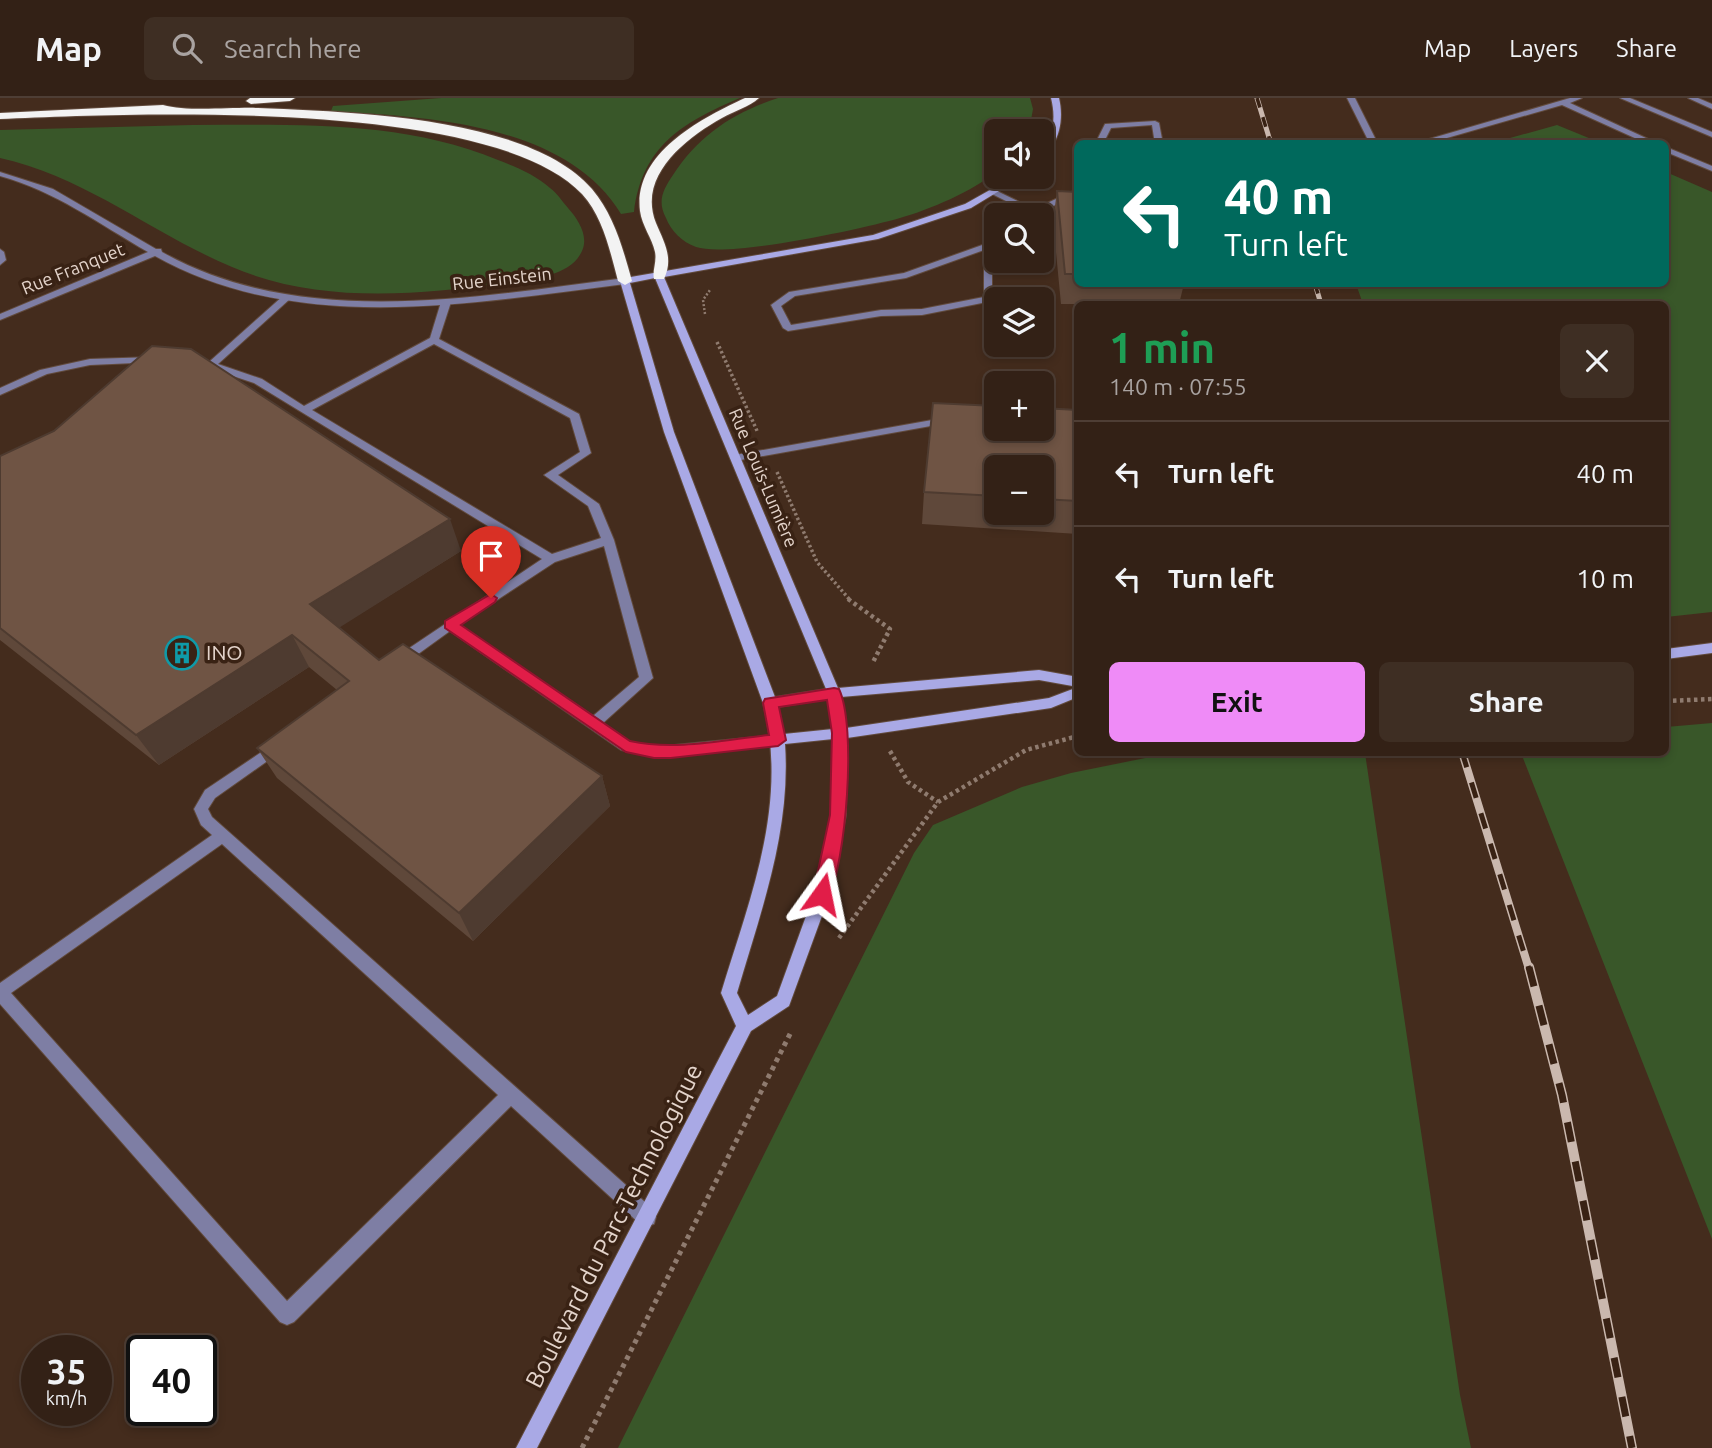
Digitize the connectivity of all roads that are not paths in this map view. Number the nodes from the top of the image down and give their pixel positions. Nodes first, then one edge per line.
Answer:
1 (290, 98) edge
2 (754, 98) edge
3 (1055, 98) edge
4 (1351, 98) edge
5 (1578, 98) edge
6 (1625, 98) edge
7 (1692, 98) edge
8 (1562, 102) junction
9 (1712, 107) edge
10 (149, 109) junction
11 (0, 116) edge
12 (1054, 133) edge
13 (1712, 135) edge
14 (1101, 140) edge
15 (1158, 140) edge
16 (1372, 140) edge
17 (1430, 140) edge
18 (1645, 140) edge
19 (1669, 150) edge
20 (1712, 169) edge
21 (0, 174) edge
22 (1000, 189) edge
23 (1074, 191) edge
24 (994, 193) junction
25 (1012, 203) edge
26 (1052, 203) edge
27 (988, 247) joint
28 (158, 251) junction
29 (0, 253) edge
30 (0, 262) edge
31 (659, 276) junction
32 (625, 281) junction
33 (286, 298) junction
34 (446, 302) junction
35 (0, 317) edge
36 (434, 340) junction
37 (162, 360) edge
38 (188, 362) edge
39 (211, 365) junction
40 (0, 392) edge
41 (304, 410) junction
42 (957, 420) edge
43 (735, 458) junction
44 (608, 540) junction
45 (551, 559) junction
46 (450, 625) junction
47 (1712, 648) edge
48 (1669, 654) edge
49 (387, 670) edge
50 (1074, 681) edge
51 (834, 693) junction
52 (1074, 694) edge
53 (770, 703) junction
54 (593, 724) junction
55 (840, 733) junction
56 (290, 738) edge
57 (778, 740) junction
58 (222, 836) junction
59 (745, 1026) junction
60 (510, 1094) junction
61 (647, 1217) junction
62 (526, 1448) edge

1 - 10 highway
2 - 31 highway
3 - 12 street
4 - 16 street
5 - 8 street
6 - 13 street
7 - 9 street
8 - 17 street
8 - 18 street
10 - 11 highway
10 - 32 highway
14 - 15 street
19 - 20 street
21 - 28 street, Rue Einstein
22 - 24 street, Rue Einstein
23 - 26 street
24 - 25 street
24 - 31 street, Rue Einstein
27 - 27 street
28 - 33 street, Rue Einstein
28 - 35 street, Rue Franquet
29 - 30 street
31 - 32 street, Rue Einstein
31 - 43 street, Rue Louis-Lumière
32 - 34 street, Rue Einstein
32 - 53 street
33 - 34 street, Rue Einstein
33 - 39 street
34 - 36 street
36 - 41 street
36 - 44 street
37 - 40 street
38 - 39 street
39 - 41 street
41 - 45 street
42 - 43 street
43 - 51 street, Rue Louis-Lumière
44 - 45 street
44 - 54 street
45 - 46 street
46 - 49 street
46 - 54 street
47 - 48 street
50 - 51 street
51 - 53 street
51 - 55 street, Boulevard du Parc-Technologique
52 - 55 street
53 - 57 street
54 - 57 street
55 - 57 street
55 - 59 street, Boulevard du Parc-Technologique
56 - 58 street
57 - 59 street
58 - 60 street
58 - 60 street
59 - 61 street, Boulevard du Parc-Technologique
60 - 61 street
61 - 62 street, Boulevard du Parc-Technologique

